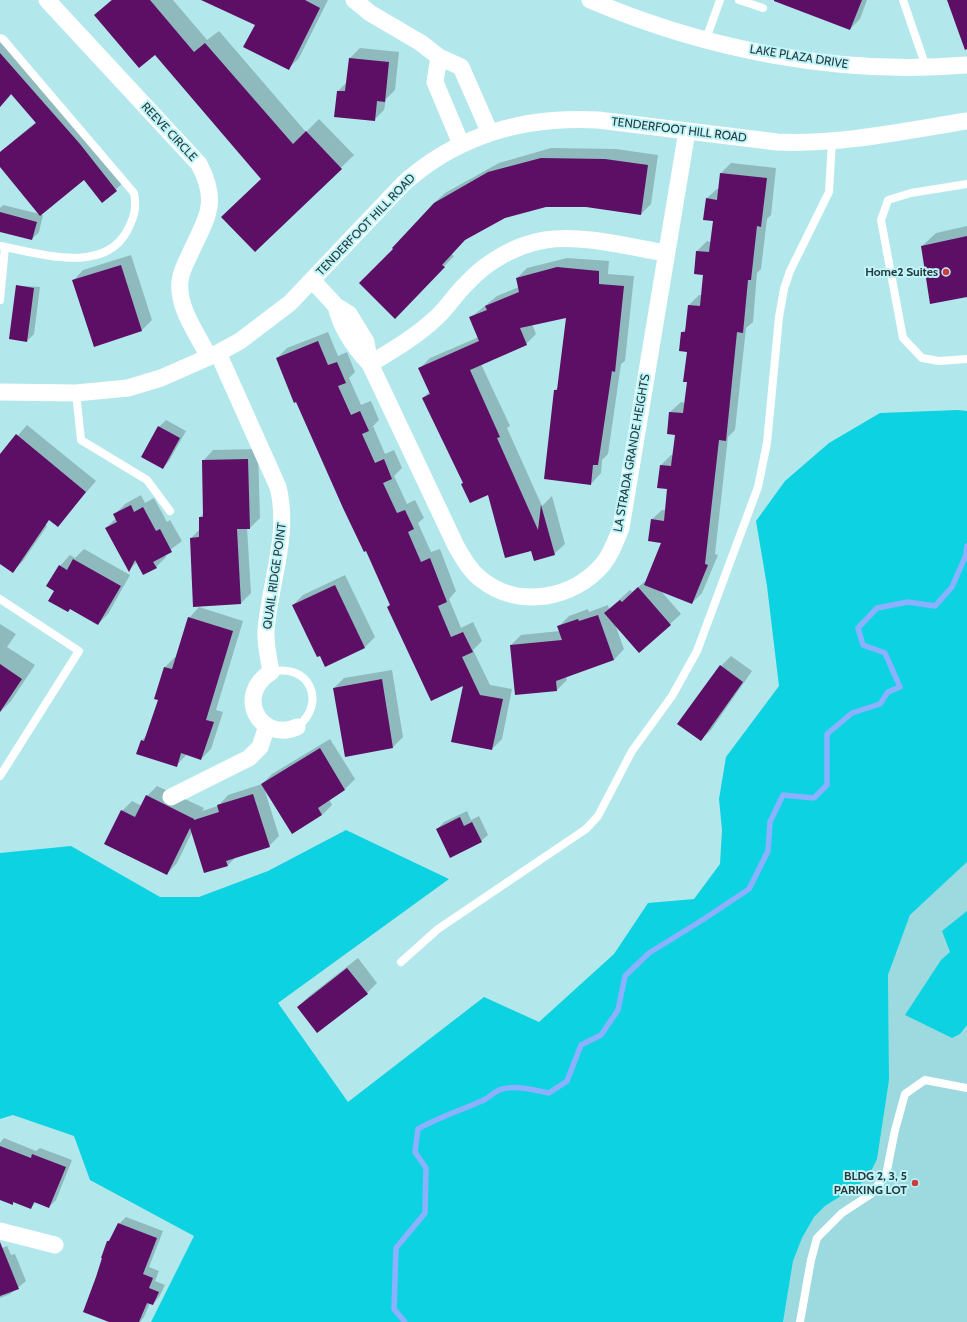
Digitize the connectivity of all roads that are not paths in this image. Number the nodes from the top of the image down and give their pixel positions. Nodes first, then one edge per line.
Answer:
1 (47, 0) edge
2 (354, 0) edge
3 (590, 0) edge
4 (720, 0) edge
5 (739, 0) edge
6 (903, 0) edge
7 (763, 8) dead end
8 (0, 38) edge
9 (706, 39) junction
10 (439, 58) junction
11 (967, 65) edge
12 (926, 67) junction
13 (967, 121) edge
14 (687, 131) junction
15 (490, 133) junction
16 (832, 142) junction
17 (461, 144) junction
18 (967, 184) edge
19 (2, 247) edge
20 (666, 253) junction
21 (313, 281) junction
22 (0, 300) edge
23 (214, 355) junction
24 (967, 359) edge
25 (370, 364) junction
26 (0, 391) edge
27 (76, 394) junction
28 (170, 511) dead end
29 (0, 599) edge
30 (271, 672) junction
31 (267, 726) junction
32 (296, 727) joint
33 (0, 776) edge
34 (171, 797) dead end
35 (401, 962) dead end
36 (967, 1088) edge
37 (0, 1231) edge
38 (54, 1245) dead end
39 (800, 1322) edge

1 - 23 street, REEVE CIRCLE
2 - 10 street
3 - 9 street, LAKE PLAZA DRIVE
4 - 9 lane
5 - 7 lane
6 - 12 lane
8 - 19 lane
9 - 12 street, LAKE PLAZA DRIVE
10 - 15 street
10 - 17 street
11 - 12 street, LAKE PLAZA DRIVE
13 - 16 street, TENDERFOOT HILL ROAD
14 - 15 street, TENDERFOOT HILL ROAD
14 - 16 street, TENDERFOOT HILL ROAD
14 - 20 street, LA STRADA GRANDE HEIGHTS
15 - 17 street, TENDERFOOT HILL ROAD
16 - 35 lane
17 - 21 street, TENDERFOOT HILL ROAD
18 - 24 lane
19 - 22 lane
20 - 25 street
20 - 25 street, LA STRADA GRANDE HEIGHTS
21 - 23 street, TENDERFOOT HILL ROAD
21 - 25 street, LA STRADA GRANDE HEIGHTS
23 - 27 street, TENDERFOOT HILL ROAD
23 - 30 street, QUAIL RIDGE POINT
26 - 27 street, TENDERFOOT HILL ROAD
27 - 28 lane
29 - 33 lane
30 - 31 street
30 - 32 lane
31 - 32 street
31 - 34 street
36 - 39 lane
37 - 38 street

